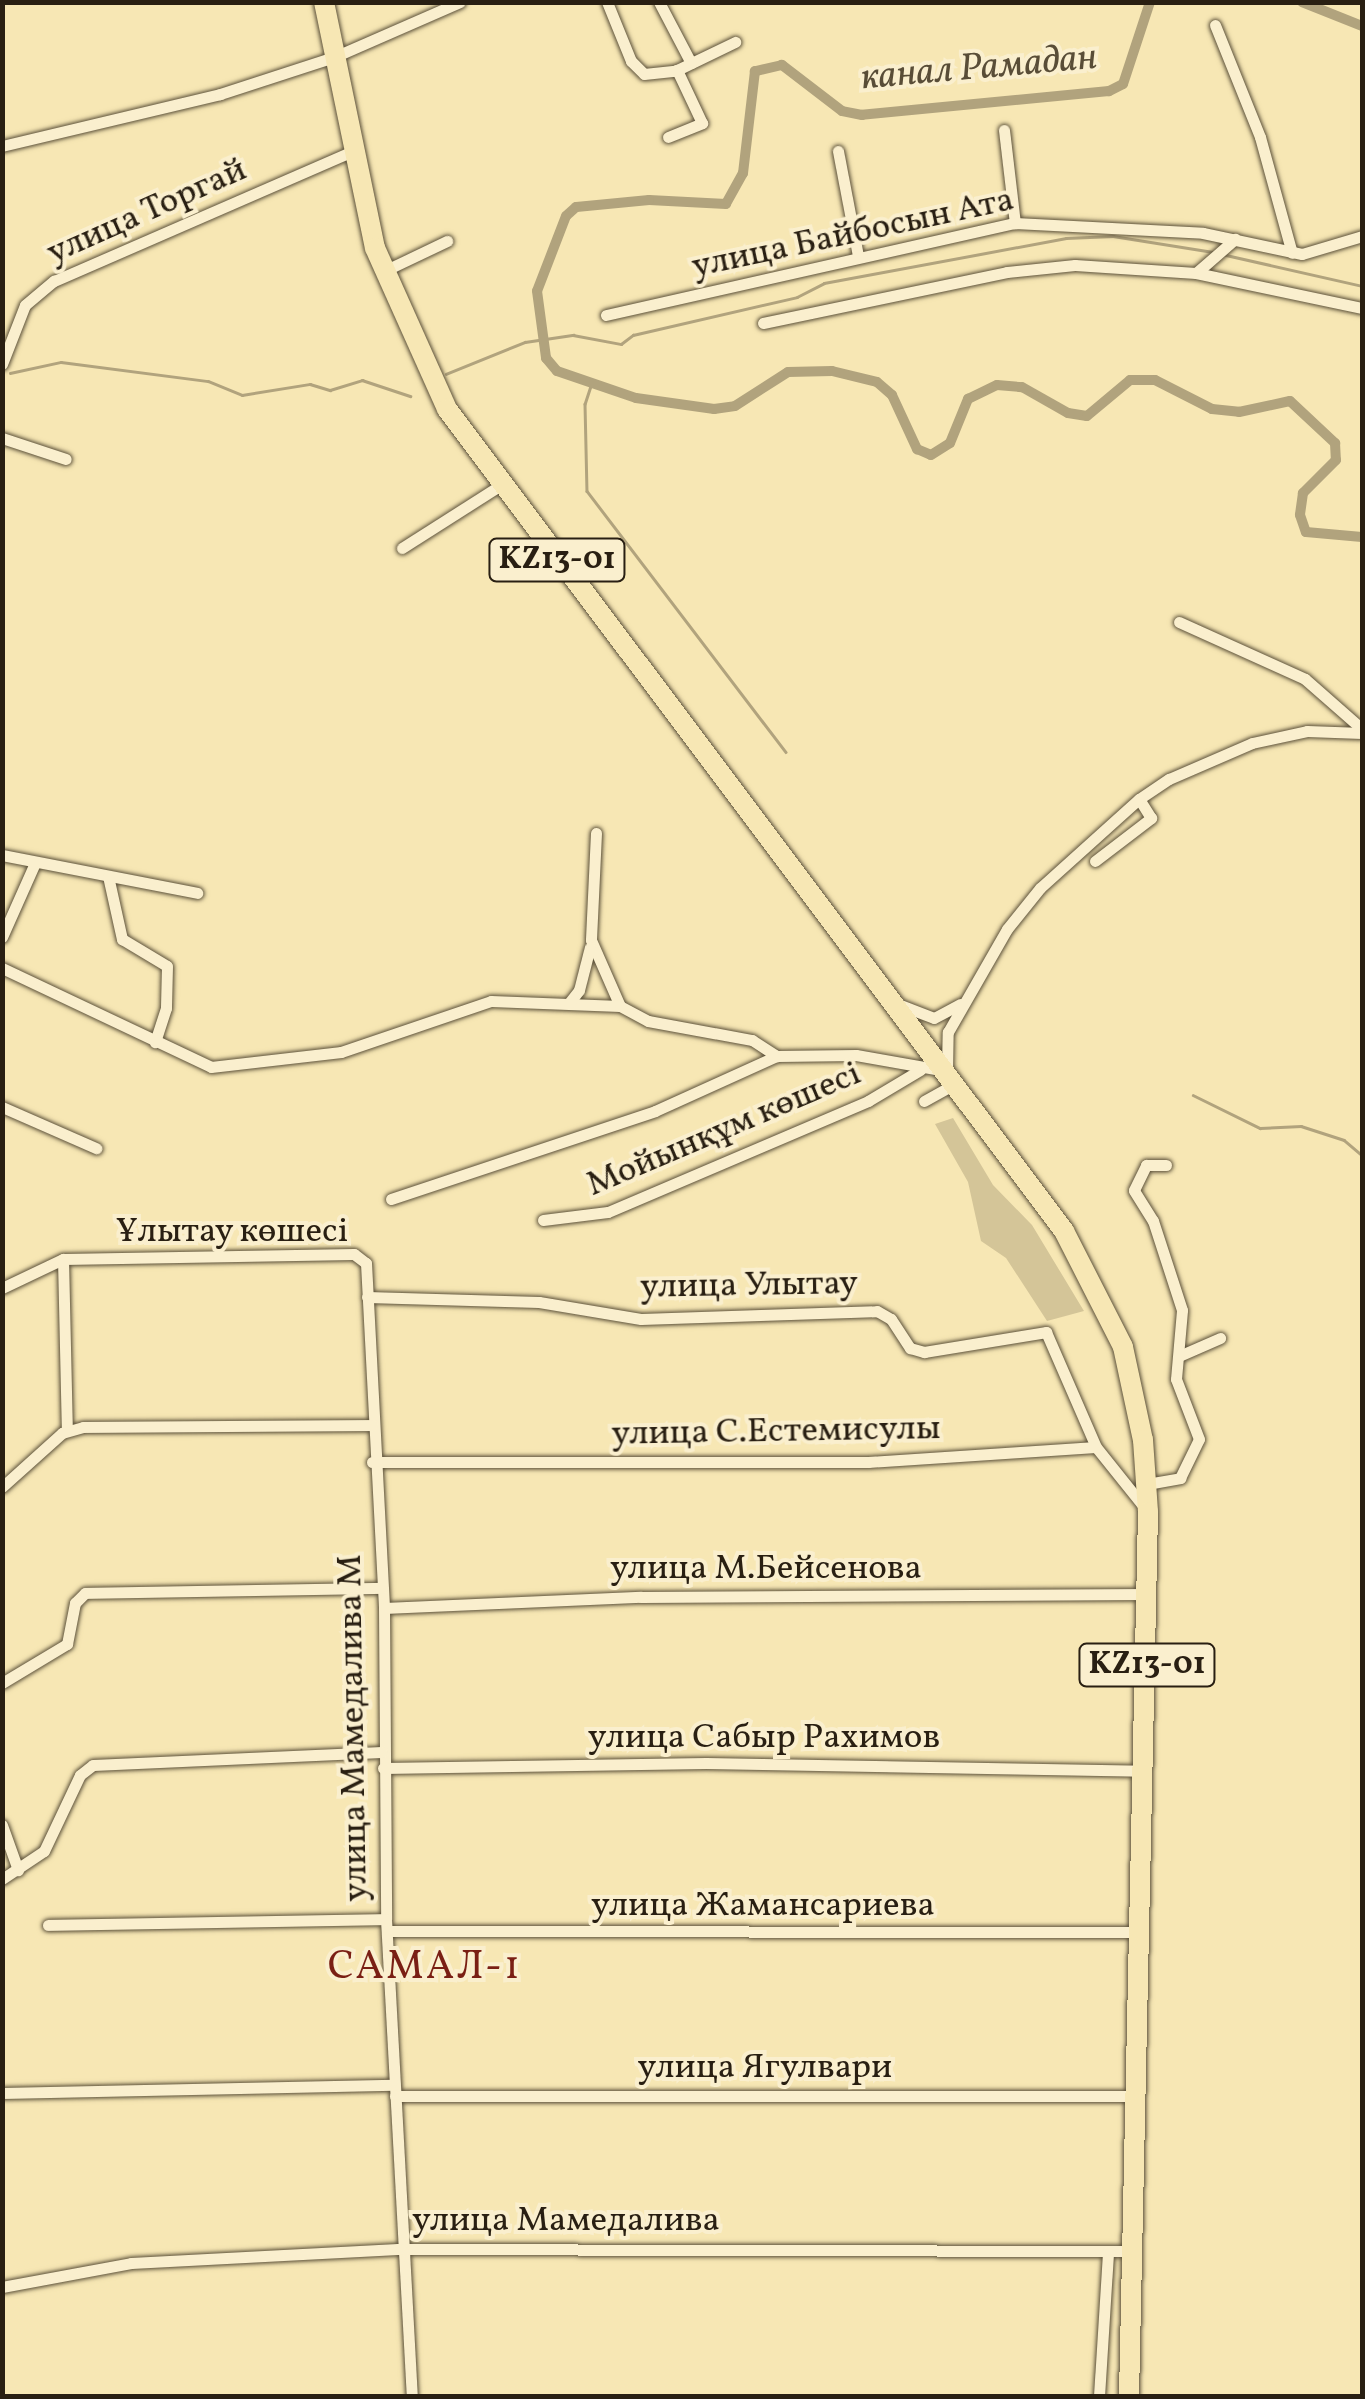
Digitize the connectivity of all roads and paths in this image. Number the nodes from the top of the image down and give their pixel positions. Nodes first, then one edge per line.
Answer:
1 (324, 2) edge
2 (460, 2) edge
3 (607, 2) edge
4 (659, 2) edge
5 (1215, 25) dead end
6 (734, 42) dead end
7 (334, 56) junction
8 (691, 63) junction
9 (677, 70) junction
10 (1004, 130) dead end
11 (668, 137) dead end
12 (2, 146) edge
13 (354, 151) junction
14 (838, 151) dead end
15 (1015, 223) junction
16 (1362, 236) edge
17 (448, 241) dead end
18 (1226, 247) junction
19 (1292, 253) junction
20 (858, 256) junction
21 (383, 271) junction
22 (1196, 273) junction
23 (1362, 308) edge
24 (606, 315) dead end
25 (763, 323) dead end
26 (2, 364) edge
27 (2, 438) edge
28 (66, 459) dead end
29 (501, 485) junction
30 (402, 548) dead end
31 (1179, 622) dead end
32 (1362, 731) edge
33 (1139, 800) junction
34 (596, 833) dead end
35 (2, 855) edge
36 (1095, 861) dead end
37 (36, 863) junction
38 (108, 876) junction
39 (197, 893) dead end
40 (2, 937) edge
41 (591, 940) junction
42 (2, 968) edge
43 (964, 1001) junction
44 (569, 1003) junction
45 (898, 1004) junction
46 (620, 1006) junction
47 (155, 1042) junction
48 (777, 1056) junction
49 (920, 1070) junction
50 (952, 1077) junction
51 (924, 1102) dead end
52 (2, 1107) edge
53 (96, 1148) dead end
54 (1166, 1165) dead end
55 (390, 1200) dead end
56 (543, 1220) dead end
57 (63, 1260) junction
58 (2, 1288) edge
59 (367, 1297) junction
60 (1220, 1338) dead end
61 (1178, 1356) junction
62 (372, 1425) junction
63 (66, 1430) junction
64 (1096, 1446) junction
65 (372, 1462) junction
66 (1147, 1484) junction
67 (2, 1487) edge
68 (1148, 1512) junction
69 (382, 1588) junction
70 (1148, 1594) junction
71 (384, 1608) junction
72 (2, 1683) edge
73 (382, 1752) junction
74 (383, 1768) junction
75 (1144, 1771) junction
76 (2, 1825) edge
77 (18, 1870) junction
78 (2, 1879) edge
79 (48, 1925) dead end
80 (386, 1925) junction
81 (1138, 1932) junction
82 (395, 2091) junction
83 (2, 2093) edge
84 (1135, 2096) junction
85 (404, 2250) junction
86 (1108, 2251) junction
87 (1132, 2251) junction
88 (2, 2287) edge
89 (412, 2396) edge
90 (1099, 2396) edge
91 (1129, 2396) edge

1 - 7 highway, KZ13-01
2 - 7 street
3 - 9 street
4 - 8 street
5 - 19 street
6 - 8 street
7 - 12 street
7 - 13 highway, KZ13-01
8 - 9 street
9 - 11 street
10 - 15 street
13 - 21 highway, KZ13-01
13 - 26 street, улица Торгай
14 - 20 street
15 - 18 street, улица Байбосын Ата
15 - 20 street, улица Байбосын Ата
16 - 19 street, улица Байбосын Ата
17 - 21 street
18 - 19 street, улица Байбосын Ата
18 - 22 street
20 - 24 street, улица Байбосын Ата
21 - 29 highway, KZ13-01
22 - 23 street
22 - 25 street
27 - 28 street
29 - 30 street
29 - 45 highway, KZ13-01
31 - 32 street
32 - 33 street
33 - 36 street
33 - 43 street
34 - 41 street
35 - 37 street
37 - 38 street
37 - 40 street
38 - 39 street
38 - 47 street
41 - 44 street
41 - 46 street
42 - 47 street, Мойынқұм көшесі
43 - 45 street
43 - 50 street
44 - 46 street, Мойынқұм көшесі
44 - 47 street, Мойынқұм көшесі
45 - 50 highway, KZ13-01
46 - 48 street, Мойынқұм көшесі
48 - 49 street, Мойынқұм көшесі
48 - 55 street
49 - 50 street, Мойынқұм көшесі
49 - 56 street, Мойынқұм көшесі
50 - 51 street
50 - 66 highway, KZ13-01
52 - 53 street
54 - 61 street
57 - 58 street
57 - 59 street, Ұлытау көшесі
57 - 63 street
59 - 62 street, улица Мамедалива М
59 - 64 street, улица Улытау
60 - 61 street
61 - 66 street
62 - 63 street
62 - 65 street, улица Мамедалива М
63 - 67 street
64 - 65 street, улица С.Естемисулы
64 - 68 street
65 - 69 street, улица Мамедалива М
66 - 68 highway, KZ13-01
68 - 70 highway, KZ13-01
69 - 71 street, улица Мамедалива М
69 - 72 street
70 - 71 street, улица М.Бейсенова
70 - 75 highway, KZ13-01
71 - 73 street, улица Мамедалива М
73 - 74 street, улица Мамедалива М
73 - 77 street
74 - 75 street, улица Сабыр Рахимов
74 - 80 street, улица Мамедалива М
75 - 81 highway, KZ13-01
76 - 77 street
77 - 78 street
79 - 80 street, улица Жамансариева
80 - 81 street, улица Жамансариева
80 - 82 street, улица Мамедалива М
81 - 84 highway, KZ13-01
82 - 83 street, улица Ягулвари
82 - 84 street, улица Ягулвари
82 - 85 street, улица Мамедалива М
84 - 87 highway, KZ13-01
85 - 86 street, улица Мамедалива
85 - 88 street, улица Мамедалива
85 - 89 street, улица Мамедалива М
86 - 87 street, улица Мамедалива
86 - 90 street
87 - 91 highway, KZ13-01

